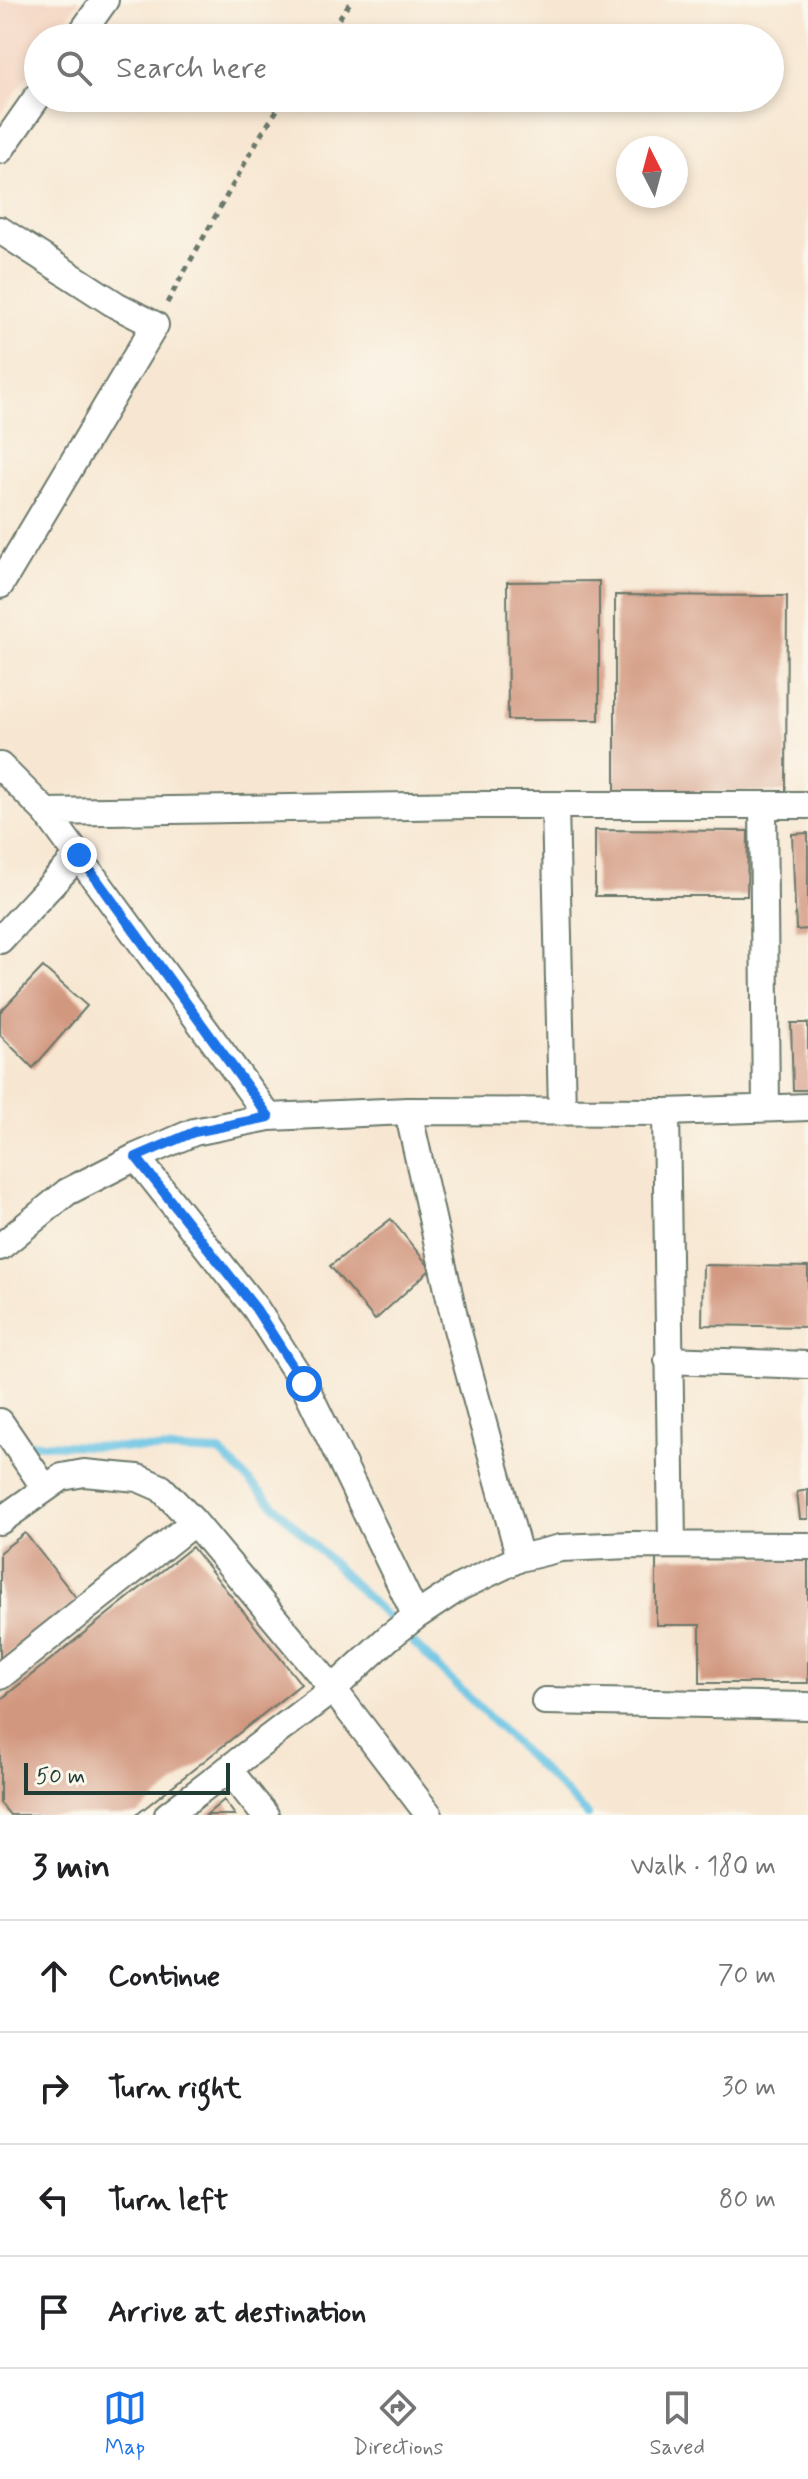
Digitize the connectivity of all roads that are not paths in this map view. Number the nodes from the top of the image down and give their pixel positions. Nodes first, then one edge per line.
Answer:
1 (105, 0) edge
2 (88, 24) edge
3 (27, 112) edge
4 (0, 150) edge
5 (0, 230) edge
6 (0, 585) edge
7 (0, 766) edge
8 (555, 805) junction
9 (763, 805) junction
10 (808, 805) edge
11 (46, 812) junction
12 (79, 855) junction
13 (0, 940) edge
14 (766, 1107) junction
15 (808, 1107) edge
16 (408, 1111) junction
17 (562, 1112) junction
18 (666, 1112) junction
19 (269, 1117) junction
20 (136, 1157) junction
21 (0, 1247) edge
22 (668, 1360) junction
23 (808, 1365) edge
24 (0, 1422) edge
25 (45, 1488) junction
26 (0, 1521) edge
27 (194, 1522) junction
28 (672, 1545) junction
29 (808, 1546) edge
30 (520, 1558) junction
31 (416, 1616) junction
32 (0, 1676) edge
33 (333, 1689) junction
34 (545, 1701) dead end
35 (808, 1706) edge
36 (228, 1769) junction
37 (168, 1815) edge
38 (265, 1815) edge
39 (429, 1815) edge

1 - 2 street
3 - 4 street
5 - 6 street
7 - 11 street
8 - 9 street
8 - 11 street
8 - 17 street
9 - 10 street
9 - 14 street
11 - 12 street
12 - 13 street
12 - 19 street
14 - 15 street
14 - 18 street
16 - 17 street
16 - 19 street
16 - 30 street
17 - 18 street
18 - 22 street
19 - 20 street
20 - 21 street
20 - 31 street
22 - 23 street
22 - 28 street
24 - 25 street
25 - 26 street
25 - 27 street
27 - 32 street
27 - 33 street
28 - 29 street
28 - 30 street
30 - 31 street
31 - 33 street
33 - 36 street
33 - 39 street
34 - 35 street
36 - 37 street
36 - 38 street

